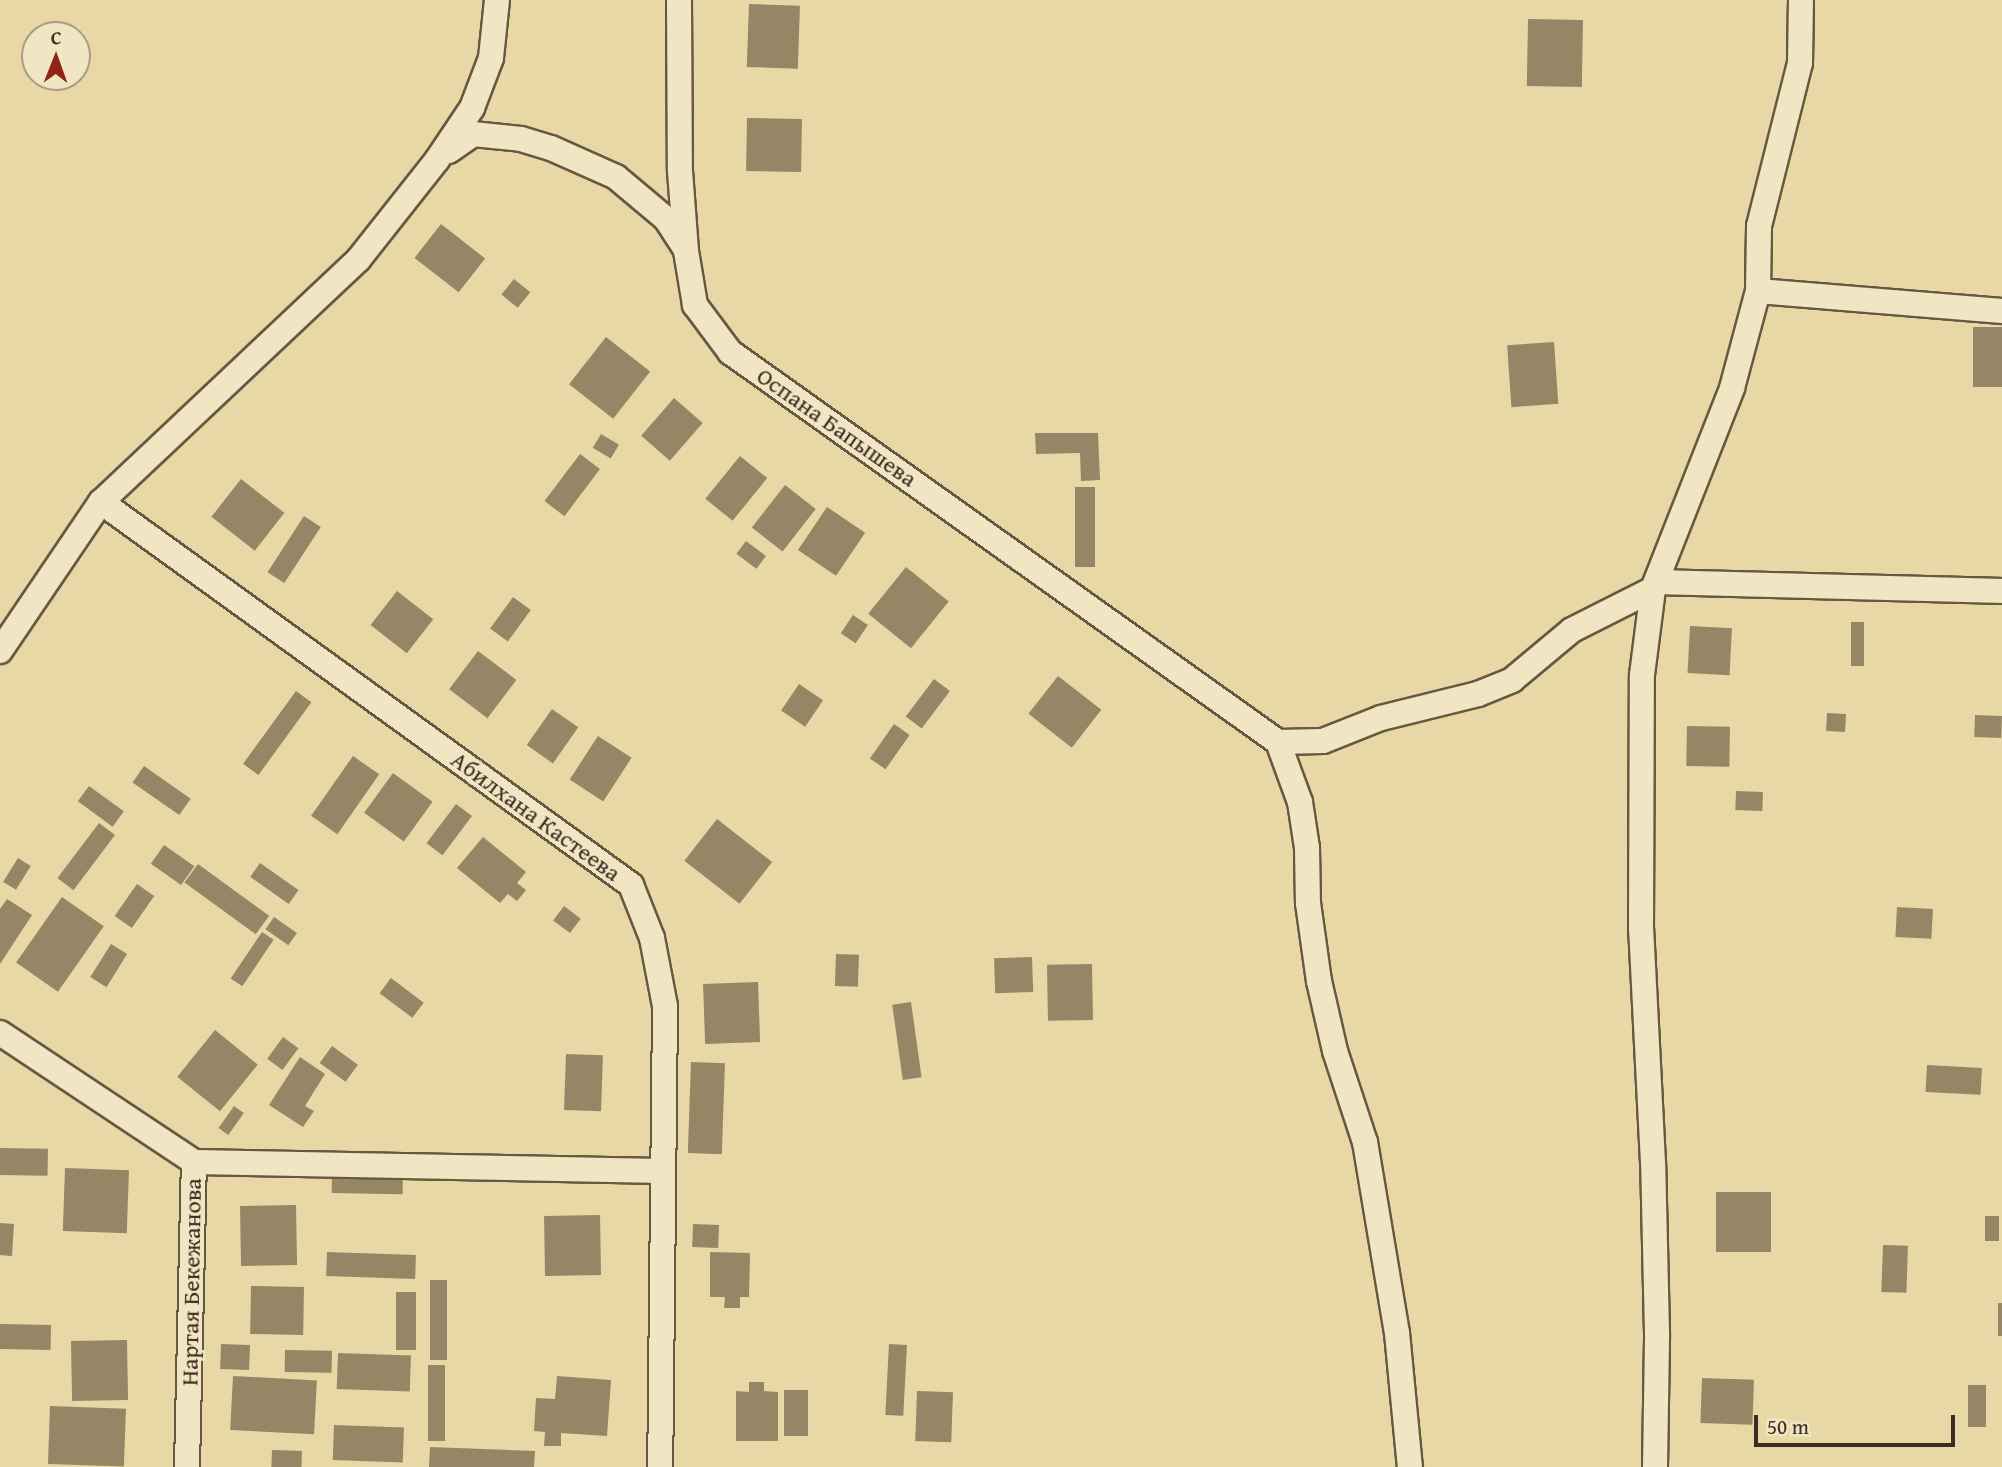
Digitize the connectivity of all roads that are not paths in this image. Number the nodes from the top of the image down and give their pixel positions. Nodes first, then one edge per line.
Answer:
1 (497, 0) edge
2 (679, 0) edge
3 (1801, 0) edge
4 (437, 160) junction
5 (686, 251) junction
6 (1758, 291) junction
7 (2002, 311) edge
8 (101, 502) junction
9 (1655, 585) junction
10 (2002, 591) edge
11 (0, 651) edge
12 (1278, 742) junction
13 (0, 1032) edge
14 (194, 1162) junction
15 (663, 1171) junction
16 (187, 1467) edge
17 (660, 1467) edge
18 (1410, 1467) edge
19 (1655, 1467) edge

1 - 4 street
2 - 5 street
3 - 6 street
4 - 5 street, Оспана Бапышева
4 - 8 street
5 - 12 street, Оспана Бапышева
6 - 7 street
6 - 9 street
8 - 11 street
8 - 15 street, Абилхана Кастеева
9 - 10 street
9 - 12 street
9 - 19 street
12 - 18 street
13 - 14 street, Нартая Бекежанова
14 - 15 street
14 - 16 street, Нартая Бекежанова
15 - 17 street, Абилхана Кастеева

